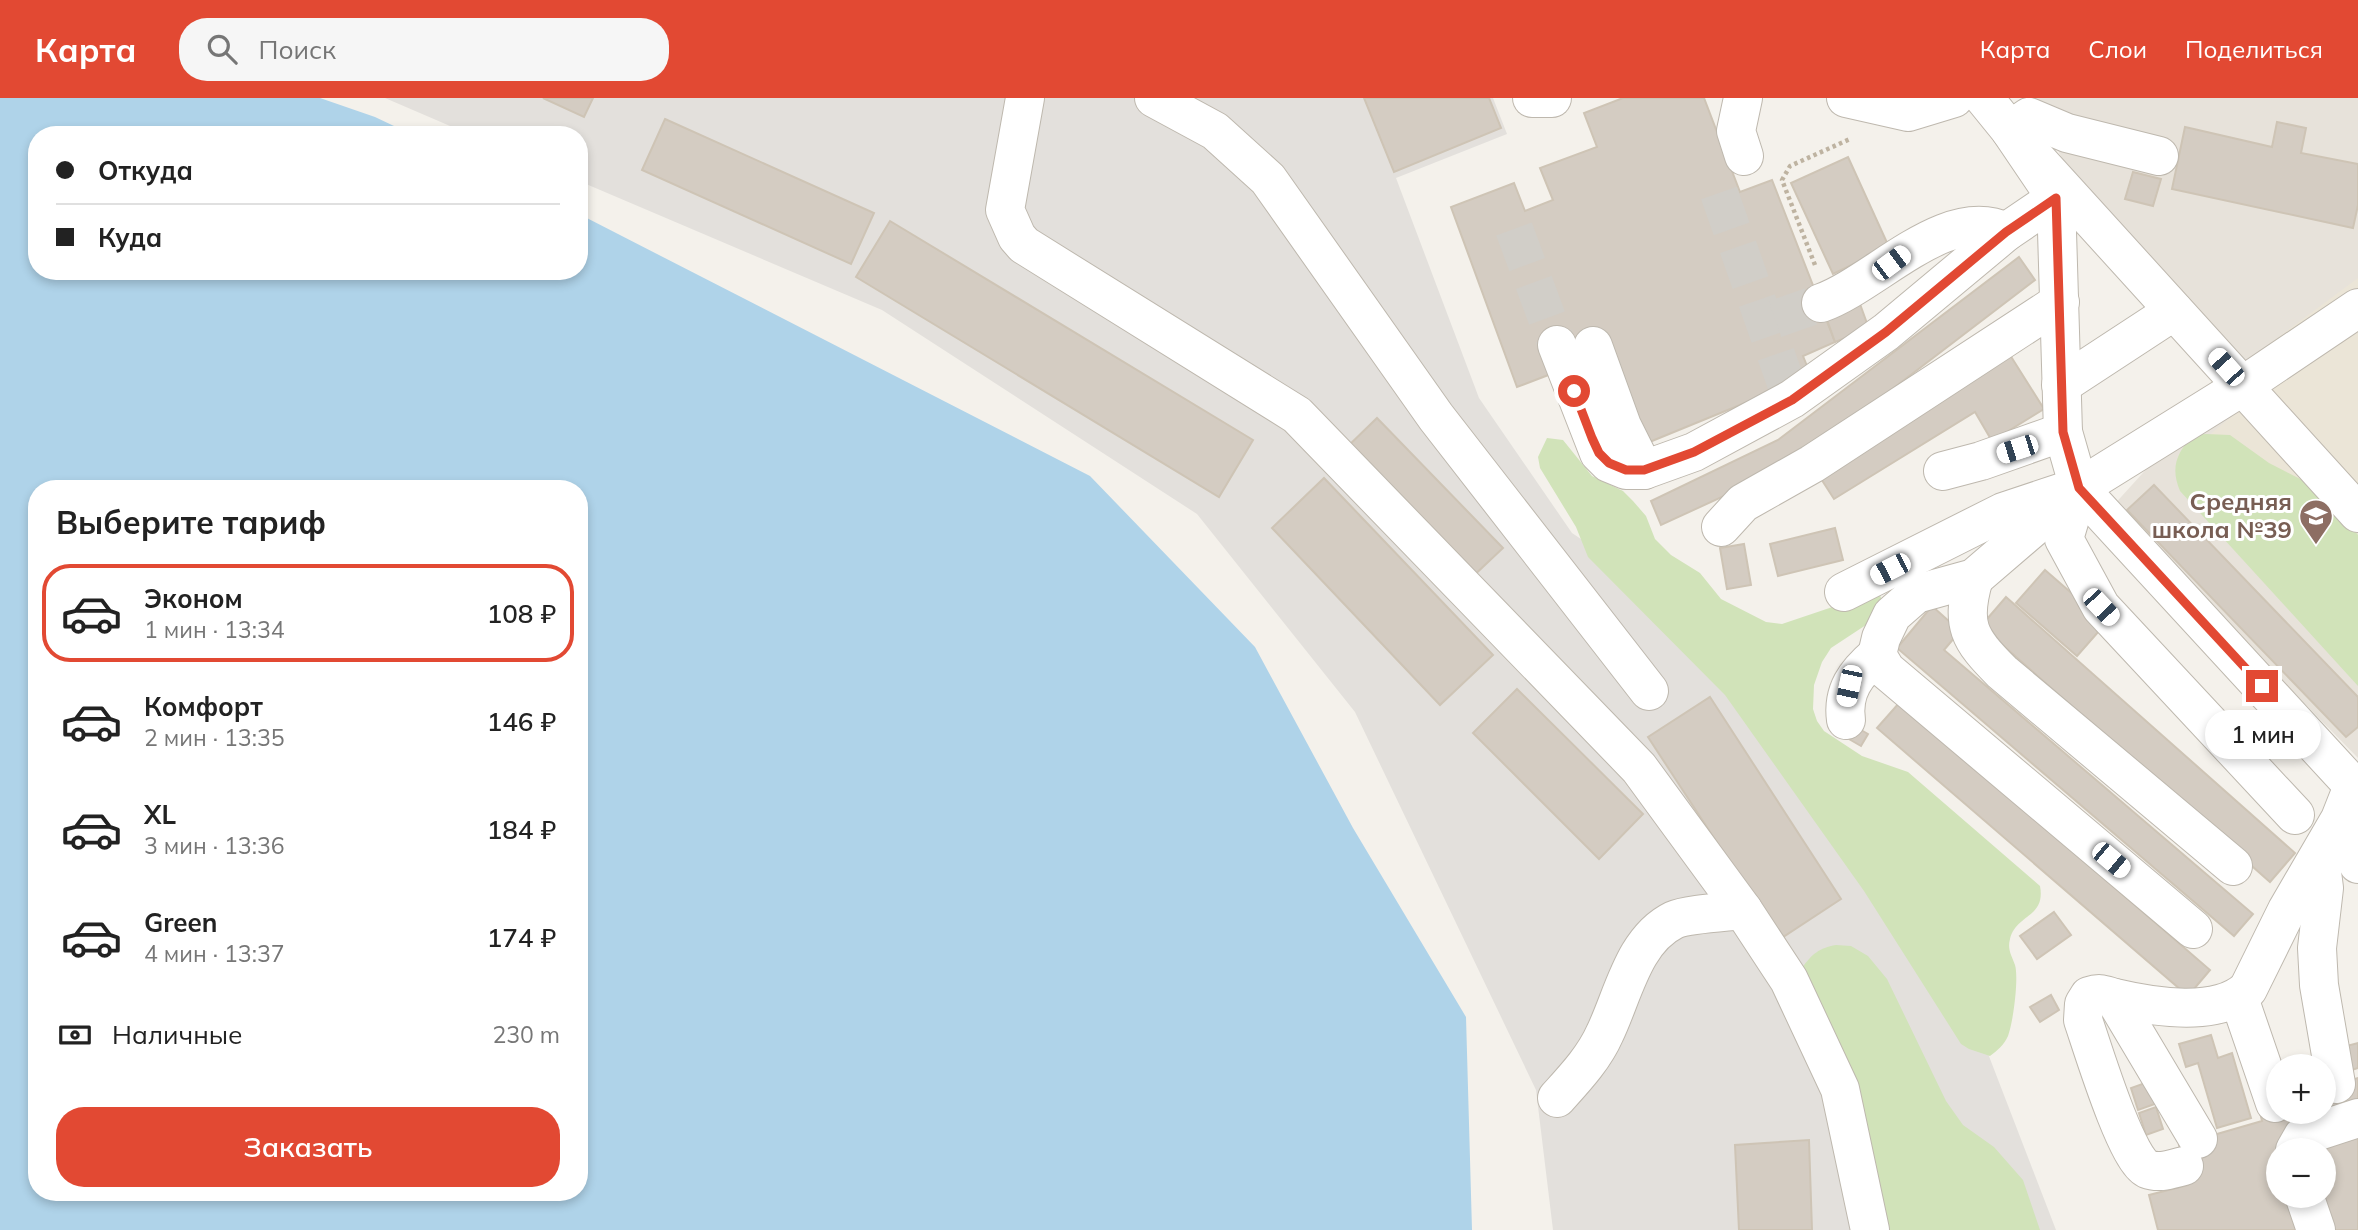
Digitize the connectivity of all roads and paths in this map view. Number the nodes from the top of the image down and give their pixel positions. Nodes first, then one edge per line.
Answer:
1 (1025, 98) edge
2 (1154, 98) edge
3 (1532, 98) edge
4 (1552, 98) edge
5 (1742, 98) edge
6 (1846, 98) edge
7 (1954, 98) edge
8 (1984, 98) edge
9 (1908, 112) junction
10 (2010, 130) junction
11 (1744, 156) dead end
12 (2159, 156) dead end
13 (2056, 198) junction
14 (2006, 232) junction
15 (1955, 275) junction
16 (1870, 299) dead end
17 (1825, 301) joint
18 (2060, 302) junction
19 (2358, 308) edge
20 (2175, 311) junction
21 (1575, 346) tunnel mouth
22 (2061, 385) junction
23 (2243, 386) junction
24 (2063, 432) junction
25 (1943, 471) dead end
26 (2079, 488) junction
27 (2358, 513) edge
28 (1721, 527) dead end
29 (1974, 578) junction
30 (1844, 592) dead end
31 (1877, 655) junction
32 (1649, 691) dead end
33 (1846, 720) dead end
34 (2356, 788) edge
35 (2295, 815) dead end
36 (2320, 857) junction
37 (2358, 864) edge
38 (2233, 866) dead end
39 (1743, 910) junction
40 (2193, 929) dead end
41 (2114, 998) junction
42 (2239, 998) junction
43 (2189, 1009) junction
44 (2140, 1041) junction
45 (2331, 1054) edge
46 (2266, 1077) edge
47 (1557, 1098) dead end
48 (2358, 1118) edge
49 (2302, 1138) edge
50 (2308, 1208) edge
51 (1871, 1230) edge
52 (2316, 1230) edge

1 - 39 street
2 - 32 street
3 - 4 street
5 - 11 street
6 - 9 street
7 - 9 street
8 - 10 street
9 - 17 path
10 - 12 street
10 - 13 street
10 - 20 street
13 - 14 street
13 - 18 street
14 - 15 street
14 - 17 street
15 - 16 street
15 - 21 street
18 - 22 street
18 - 28 street
19 - 23 street
20 - 22 street
20 - 23 street
22 - 24 street
23 - 26 street
23 - 27 street
24 - 25 street
24 - 26 street
26 - 29 street
26 - 30 street
26 - 34 street
26 - 35 street
29 - 31 street
29 - 38 street
31 - 33 street
31 - 40 street
34 - 36 street
34 - 37 street
36 - 42 street
36 - 45 street
39 - 47 street
39 - 51 street
41 - 43 street
41 - 44 street
41 - 44 street
42 - 43 street
42 - 46 street
43 - 44 street
48 - 49 street
50 - 52 street

